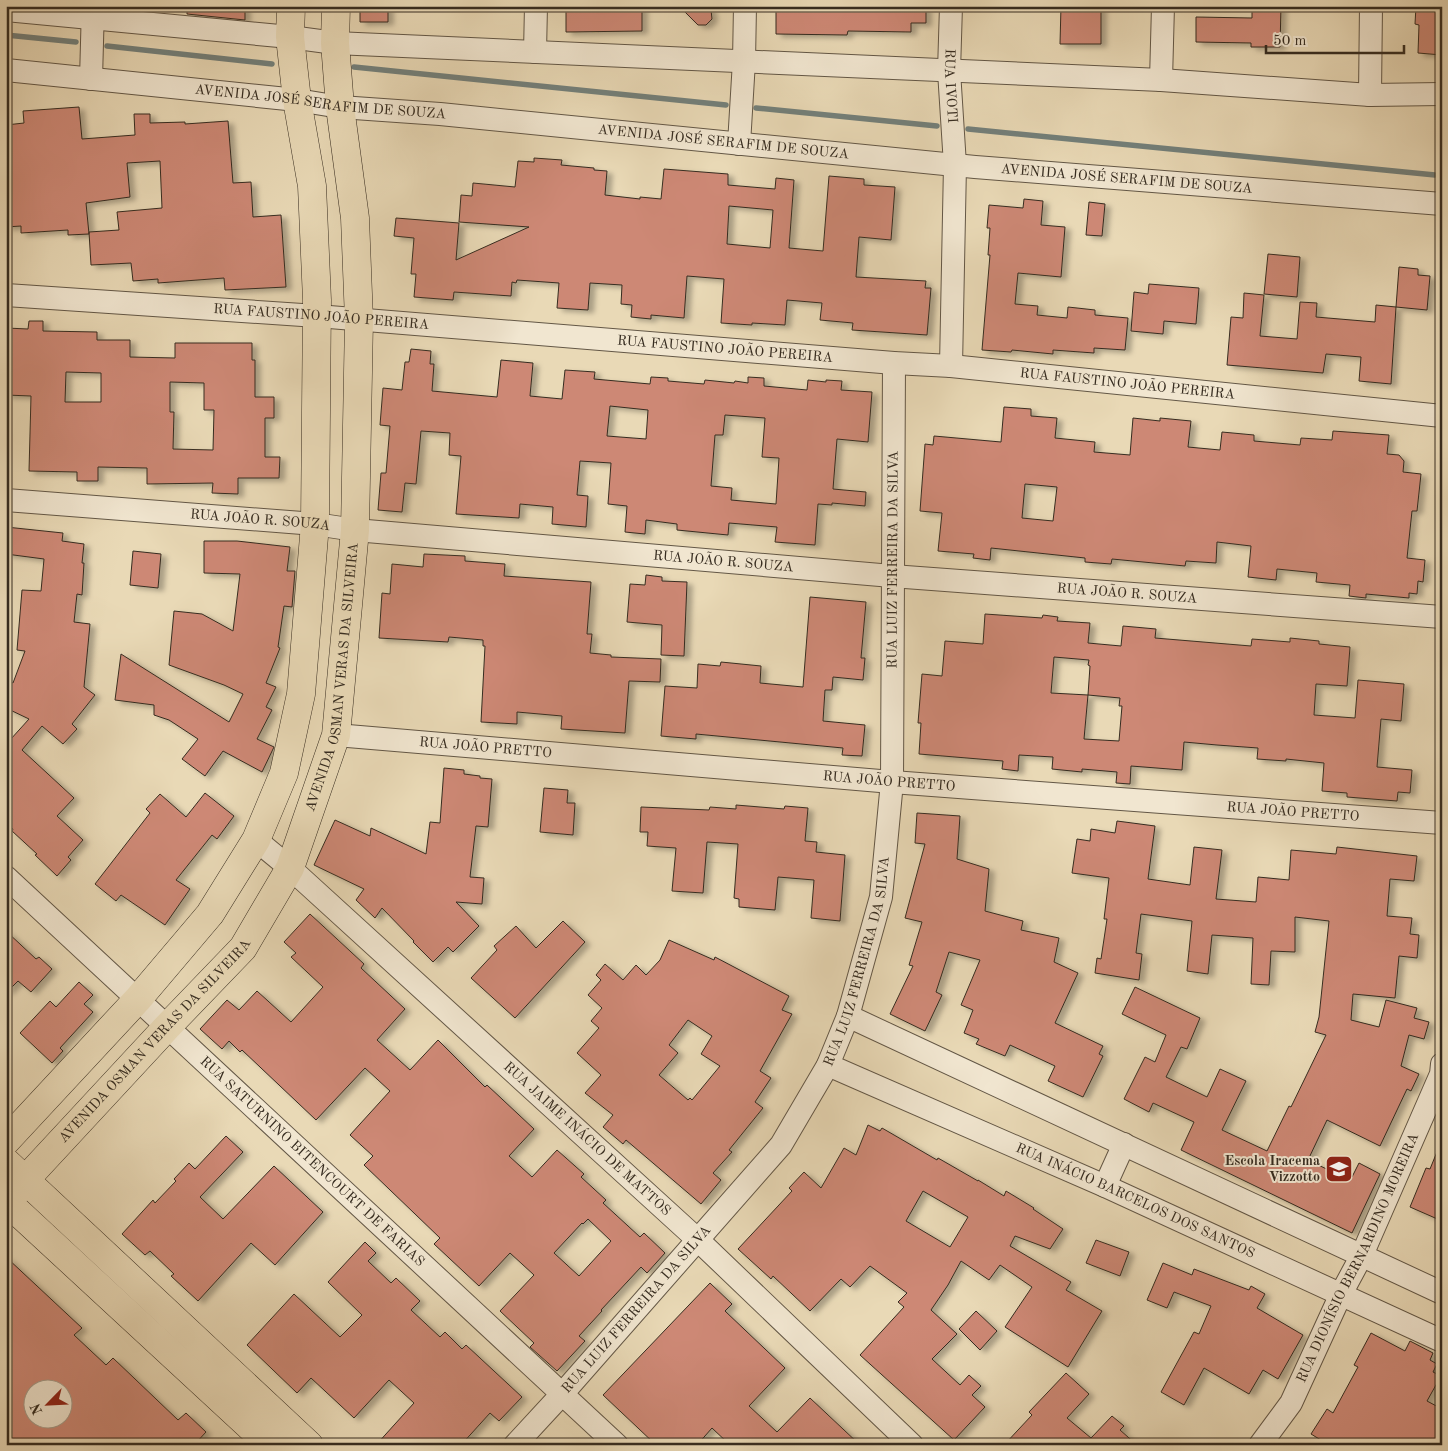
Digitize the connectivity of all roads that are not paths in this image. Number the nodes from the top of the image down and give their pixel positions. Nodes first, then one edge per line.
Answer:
1 (291, 6) edge
2 (336, 6) edge
3 (536, 6) edge
4 (745, 6) edge
5 (951, 6) edge
6 (1162, 6) edge
7 (1371, 6) edge
8 (6, 10) edge
9 (92, 13) edge
10 (290, 37) junction
11 (335, 43) junction
12 (535, 52) junction
13 (744, 61) junction
14 (6, 70) edge
15 (949, 71) junction
16 (91, 79) junction
17 (1162, 80) junction
18 (1442, 94) edge
19 (1370, 95) junction
20 (297, 100) junction
21 (340, 107) junction
22 (739, 144) junction
23 (955, 165) junction
24 (1442, 204) edge
25 (6, 295) edge
26 (317, 316) junction
27 (359, 320) junction
28 (894, 363) junction
29 (952, 366) junction
30 (1442, 416) edge
31 (6, 500) edge
32 (315, 524) junction
33 (356, 530) junction
34 (892, 576) junction
35 (1442, 616) edge
36 (336, 735) junction
37 (892, 782) junction
38 (1442, 823) edge
39 (256, 840) junction
40 (290, 868) junction
41 (6, 877) edge
42 (138, 999) junction
43 (848, 1016) junction
44 (167, 1027) junction
45 (828, 1064) junction
46 (1442, 1071) edge
47 (6, 1142) edge
48 (1124, 1144) junction
49 (16, 1171) edge
50 (1105, 1186) junction
51 (7, 1202) edge
52 (698, 1240) junction
53 (1362, 1255) junction
54 (1442, 1293) edge
55 (1341, 1294) junction
56 (1442, 1341) edge
57 (563, 1393) junction
58 (270, 1445) edge
59 (310, 1445) edge
60 (515, 1445) edge
61 (617, 1445) edge
62 (912, 1445) edge
63 (1260, 1445) edge

1 - 10 main road, AVENIDA OSMAN VERAS DA SILVEIRA
2 - 11 main road, AVENIDA OSMAN VERAS DA SILVEIRA
3 - 12 street
4 - 13 street
5 - 15 street, RUA IVOTI
6 - 17 street
7 - 19 street
8 - 9 street
9 - 10 street
9 - 16 street
10 - 11 street
10 - 20 main road, AVENIDA OSMAN VERAS DA SILVEIRA
11 - 12 street
11 - 21 main road, AVENIDA OSMAN VERAS DA SILVEIRA
12 - 13 street
13 - 15 street
13 - 22 street
14 - 16 street, AVENIDA JOSÉ SERAFIM DE SOUZA
15 - 17 street
15 - 23 street, RUA IVOTI
16 - 20 street, AVENIDA JOSÉ SERAFIM DE SOUZA
17 - 19 street
18 - 19 street
20 - 21 street, AVENIDA JOSÉ SERAFIM DE SOUZA
20 - 26 main road, AVENIDA OSMAN VERAS DA SILVEIRA
21 - 22 street, AVENIDA JOSÉ SERAFIM DE SOUZA
21 - 27 main road, AVENIDA OSMAN VERAS DA SILVEIRA
22 - 23 street, AVENIDA JOSÉ SERAFIM DE SOUZA
23 - 24 street, AVENIDA JOSÉ SERAFIM DE SOUZA
23 - 29 street
25 - 26 street, RUA FAUSTINO JOÃO PEREIRA
26 - 27 street, RUA FAUSTINO JOÃO PEREIRA
26 - 32 main road, AVENIDA OSMAN VERAS DA SILVEIRA
27 - 28 street, RUA FAUSTINO JOÃO PEREIRA
27 - 33 main road, AVENIDA OSMAN VERAS DA SILVEIRA
28 - 29 street, RUA FAUSTINO JOÃO PEREIRA
28 - 34 street, RUA LUIZ FERREIRA DA SILVA
29 - 30 street, RUA FAUSTINO JOÃO PEREIRA
31 - 32 street, RUA JOÃO R. SOUZA
32 - 33 street, RUA JOÃO R. SOUZA
32 - 39 main road, AVENIDA OSMAN VERAS DA SILVEIRA
33 - 34 street, RUA JOÃO R. SOUZA
33 - 36 main road, AVENIDA OSMAN VERAS DA SILVEIRA
34 - 35 street, RUA JOÃO R. SOUZA
34 - 37 street, RUA LUIZ FERREIRA DA SILVA
36 - 37 street, RUA JOÃO PRETTO
36 - 40 main road, AVENIDA OSMAN VERAS DA SILVEIRA
37 - 38 street, RUA JOÃO PRETTO
37 - 43 street, RUA LUIZ FERREIRA DA SILVA
39 - 40 street, RUA JAIME INÁCIO DE MATTOS
39 - 42 main road, AVENIDA OSMAN VERAS DA SILVEIRA
40 - 44 main road, AVENIDA OSMAN VERAS DA SILVEIRA
40 - 52 street, RUA JAIME INÁCIO DE MATTOS
41 - 42 street, RUA SATURNINO BITENCOURT DE FARIAS
42 - 44 street, RUA SATURNINO BITENCOURT DE FARIAS
42 - 47 main road, AVENIDA OSMAN VERAS DA SILVEIRA
43 - 45 street, RUA LUIZ FERREIRA DA SILVA
43 - 48 street
44 - 49 main road, AVENIDA OSMAN VERAS DA SILVEIRA
44 - 57 street, RUA SATURNINO BITENCOURT DE FARIAS
45 - 50 street, RUA INÁCIO BARCELOS DOS SANTOS
45 - 52 street, RUA LUIZ FERREIRA DA SILVA
46 - 53 street, RUA DIONÍSIO BERNARDINO MOREIRA
48 - 50 street
48 - 53 street
49 - 51 main road, AVENIDA OSMAN VERAS DA SILVEIRA
49 - 59 main road
50 - 55 street, RUA INÁCIO BARCELOS DOS SANTOS
51 - 58 main road
52 - 57 street, RUA LUIZ FERREIRA DA SILVA
52 - 62 street, RUA JAIME INÁCIO DE MATTOS
53 - 54 street
53 - 55 street, RUA DIONÍSIO BERNARDINO MOREIRA
55 - 56 street, RUA INÁCIO BARCELOS DOS SANTOS
55 - 63 street, RUA DIONÍSIO BERNARDINO MOREIRA
57 - 60 street, RUA LUIZ FERREIRA DA SILVA
57 - 61 street, RUA SATURNINO BITENCOURT DE FARIAS

